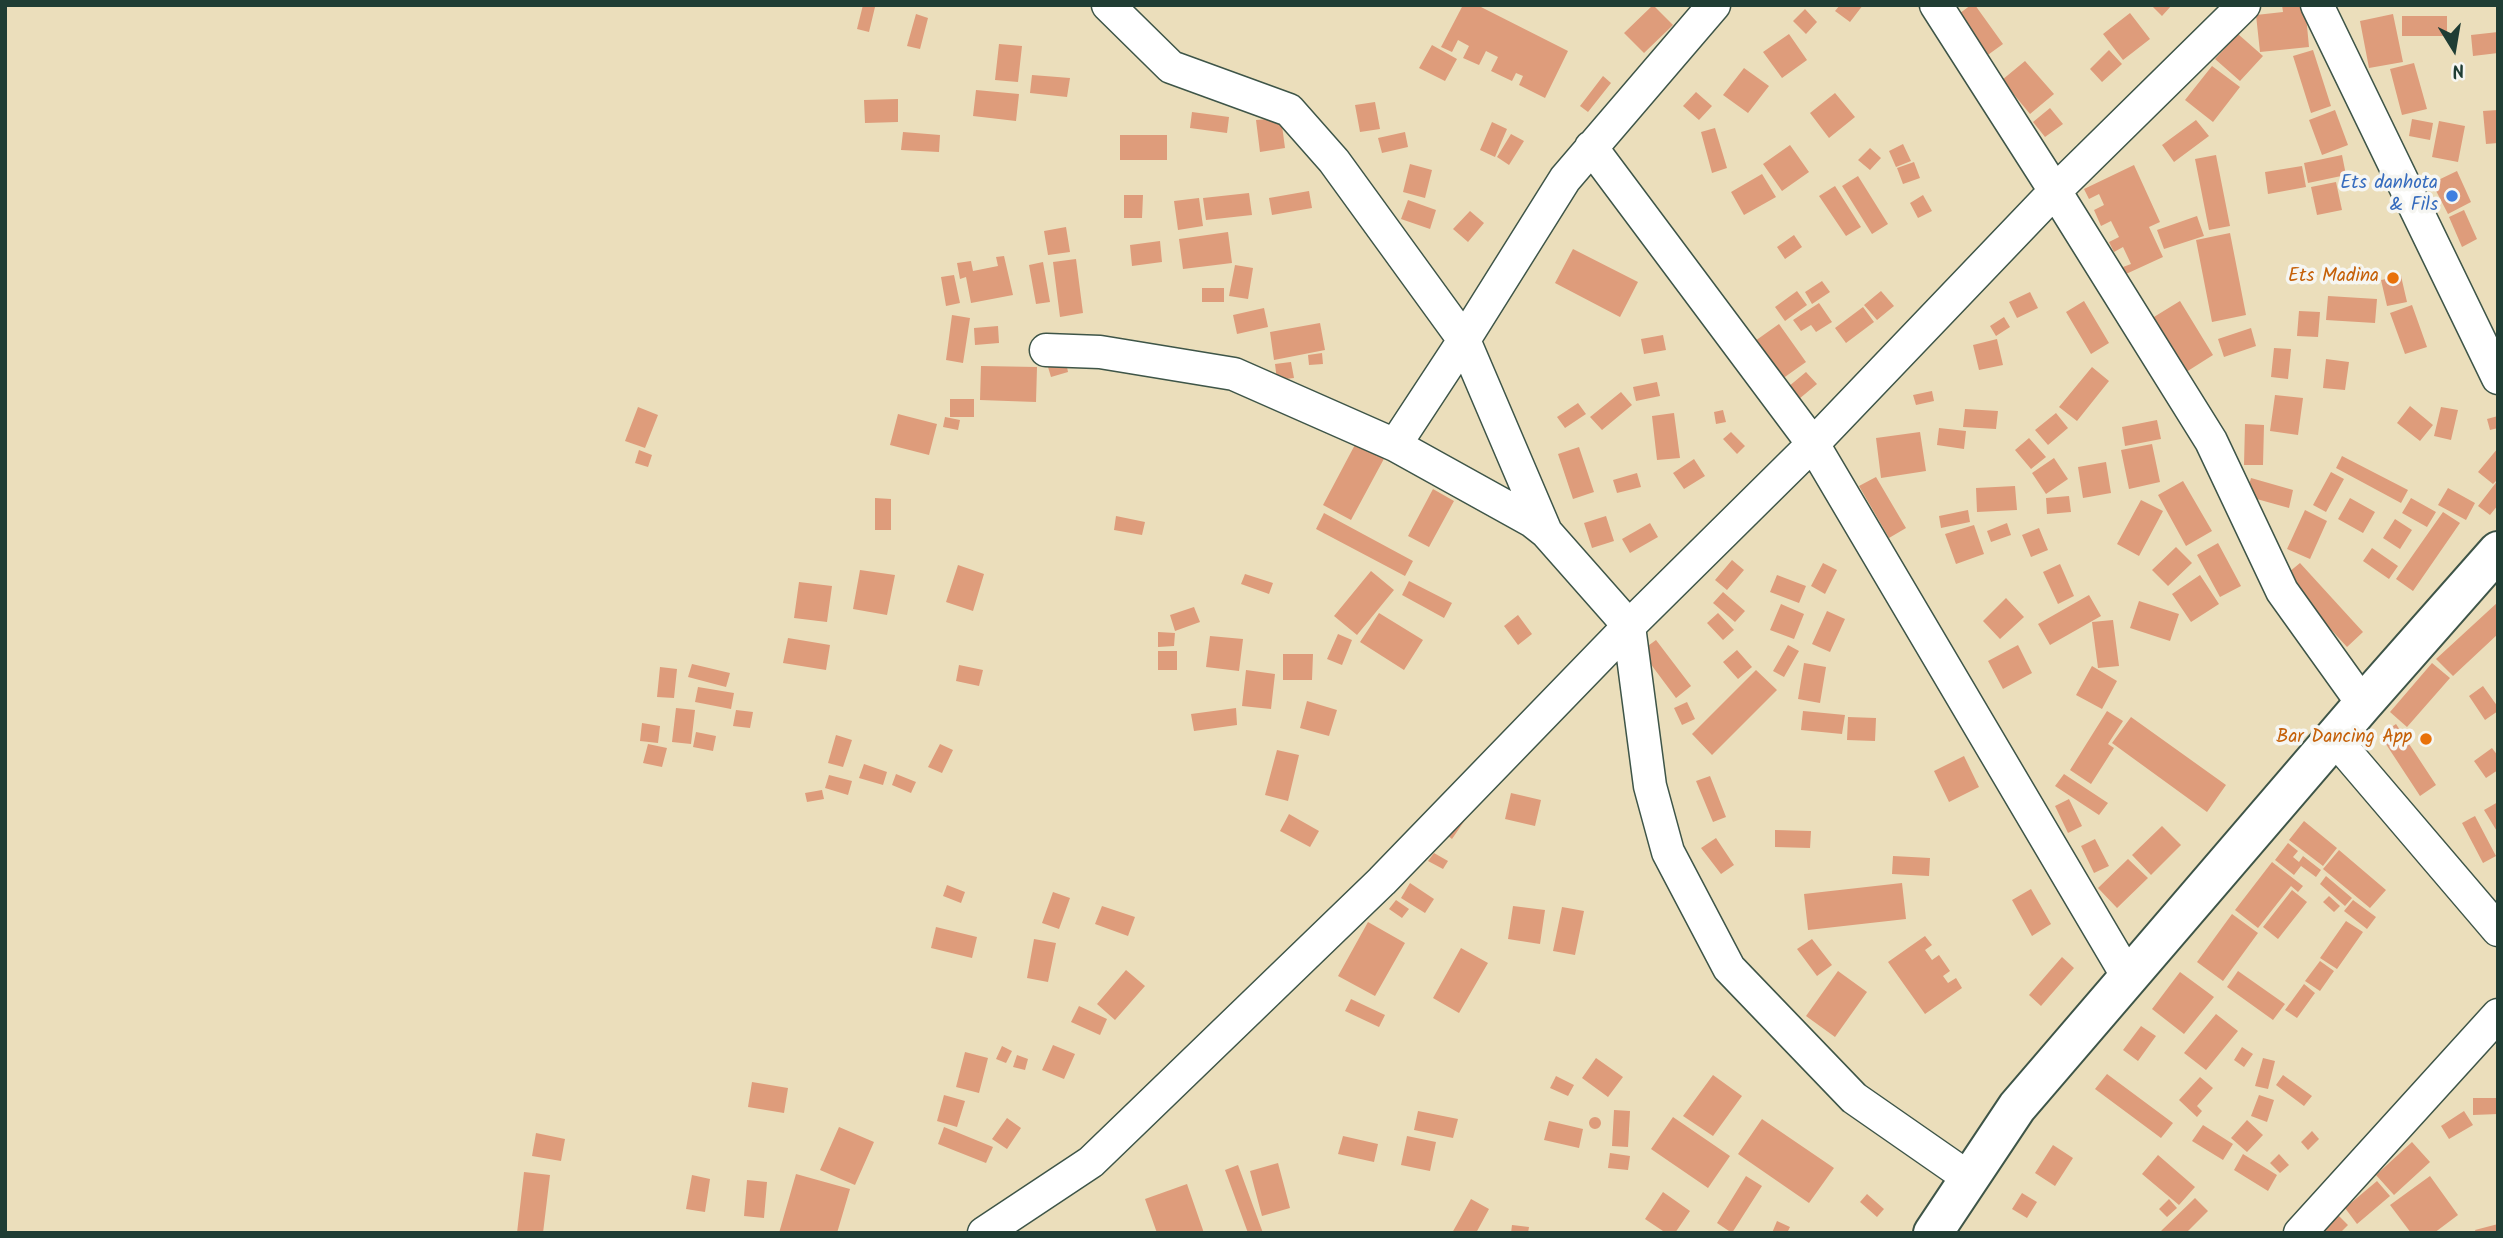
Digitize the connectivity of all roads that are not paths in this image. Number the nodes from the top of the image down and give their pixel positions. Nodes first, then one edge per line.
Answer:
1 (1108, 5) edge
2 (1714, 5) edge
3 (1936, 5) edge
4 (2244, 5) edge
5 (2317, 5) edge
6 (1591, 148) junction
7 (2055, 191) junction
8 (1465, 340) junction
9 (1046, 350) dead end
10 (2498, 378) edge
11 (1813, 444) junction
12 (1395, 445) junction
13 (1546, 532) junction
14 (2498, 551) edge
15 (1629, 626) junction
16 (2363, 704) junction
17 (2334, 738) junction
18 (2498, 930) edge
19 (2128, 977) junction
20 (2498, 1015) edge
21 (1969, 1178) junction
22 (984, 1233) edge
23 (1933, 1233) edge
24 (2300, 1233) edge

1 - 8 street
2 - 6 street
3 - 7 street
4 - 7 street
5 - 10 street
6 - 8 street
6 - 11 street
7 - 11 street
7 - 16 street
8 - 12 street
8 - 13 street
9 - 12 street
11 - 15 street
11 - 19 street
12 - 13 street
13 - 15 street
14 - 16 street
15 - 21 street
15 - 22 street
16 - 17 street
17 - 18 street
17 - 19 street
19 - 21 street
20 - 24 street
21 - 23 street

